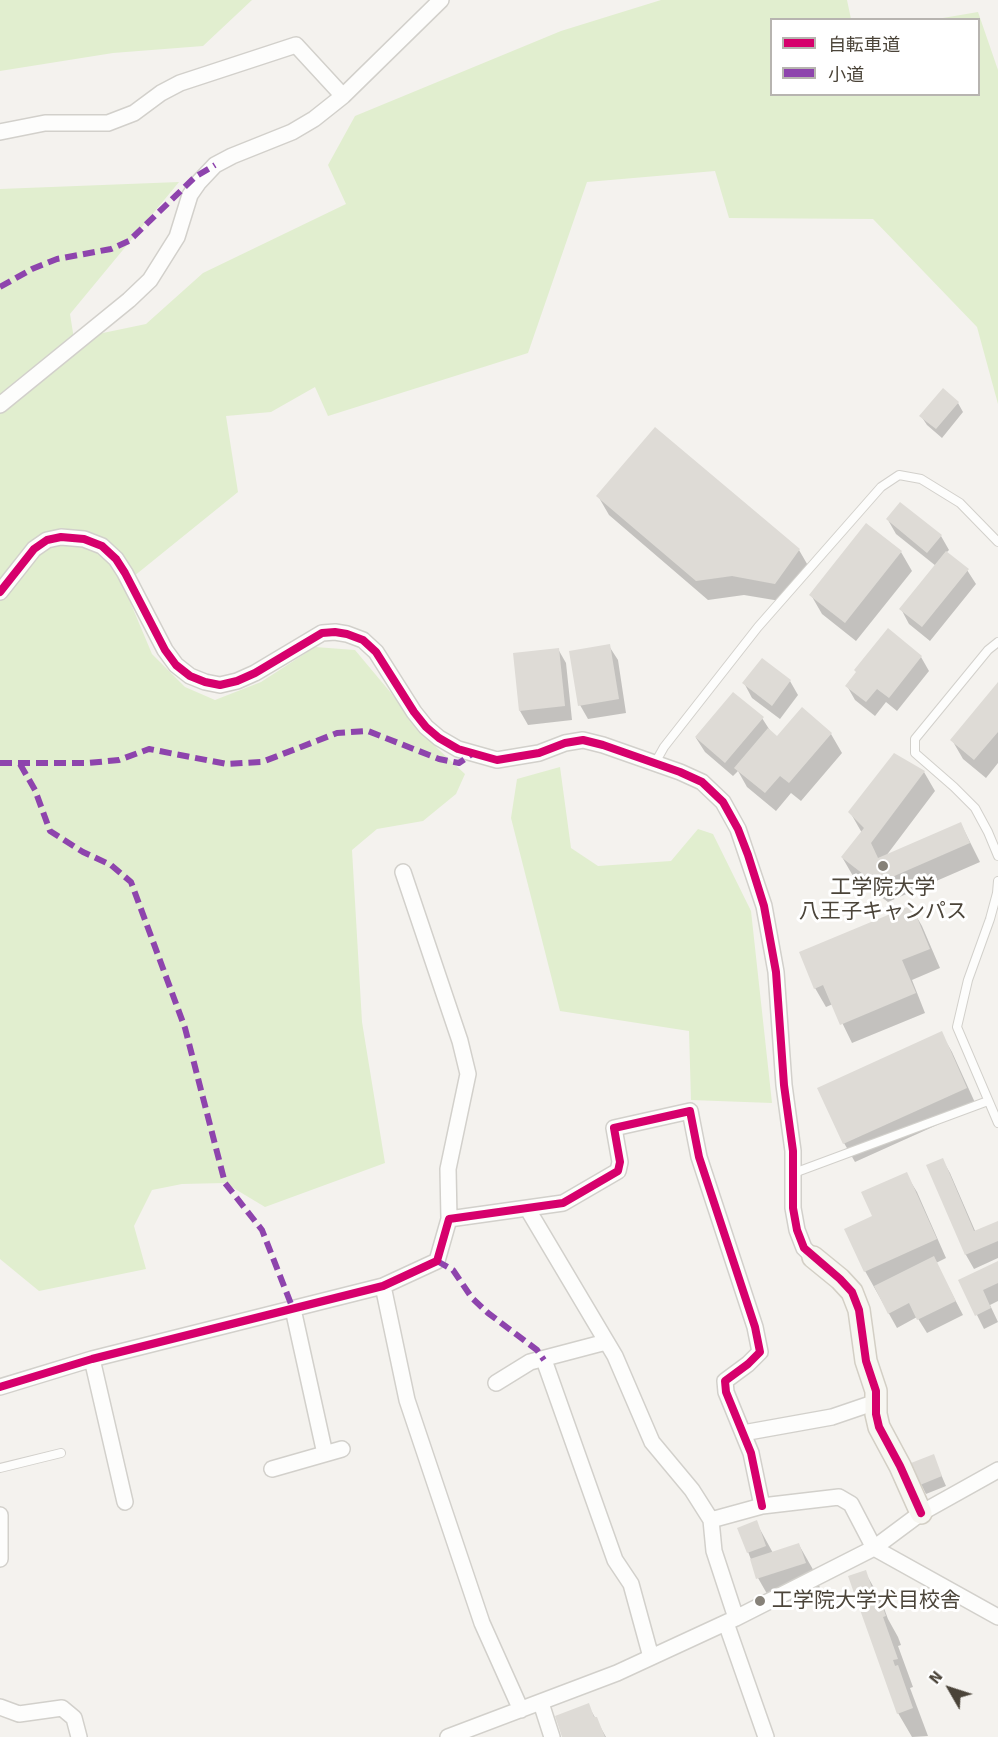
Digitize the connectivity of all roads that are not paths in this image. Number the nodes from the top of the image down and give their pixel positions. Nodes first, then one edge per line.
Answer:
1 (441, 0) edge
2 (343, 96) junction
3 (0, 132) edge
4 (0, 405) edge
5 (998, 542) edge
6 (0, 592) edge
7 (998, 642) edge
8 (655, 763) junction
9 (998, 856) edge
10 (403, 872) dead end
11 (998, 881) edge
12 (988, 1101) junction
13 (998, 1123) edge
14 (794, 1173) junction
15 (527, 1208) junction
16 (449, 1219) junction
17 (813, 1257) joint
18 (383, 1286) junction
19 (293, 1309) junction
20 (606, 1342) junction
21 (92, 1359) junction
22 (544, 1360) junction
23 (496, 1383) dead end
24 (0, 1387) edge
25 (876, 1402) junction
26 (743, 1433) junction
27 (342, 1449) dead end
28 (62, 1453) dead end
29 (325, 1454) junction
30 (0, 1468) edge
31 (272, 1469) dead end
32 (998, 1470) edge
33 (125, 1502) dead end
34 (762, 1506) junction
35 (921, 1513) junction
36 (0, 1515) edge
37 (711, 1520) junction
38 (874, 1548) junction
39 (0, 1559) edge
40 (998, 1617) edge
41 (731, 1620) junction
42 (651, 1658) junction
43 (0, 1702) edge
44 (541, 1703) junction
45 (0, 1707) edge
46 (521, 1710) junction
47 (79, 1737) edge
48 (448, 1737) edge
49 (552, 1737) edge
50 (765, 1737) edge

1 - 2 street
2 - 3 street
2 - 4 street
5 - 8 lane
6 - 8 street
7 - 9 lane
8 - 14 street
10 - 16 street
11 - 12 lane
12 - 13 lane
12 - 14 lane
14 - 17 street
15 - 16 street
15 - 20 street
15 - 26 street
16 - 18 street
17 - 25 street
18 - 19 street
18 - 46 street
19 - 21 street
19 - 29 street
20 - 22 street
20 - 37 street
21 - 24 street
21 - 33 street
22 - 23 street
22 - 42 street
25 - 26 street
25 - 35 street
26 - 34 street
27 - 29 street
28 - 30 lane
29 - 31 street
32 - 35 street
34 - 37 street
34 - 38 street
35 - 38 street
36 - 39 street
37 - 41 street
38 - 40 street
38 - 41 street
41 - 42 street
41 - 50 street
42 - 44 street
43 - 45 street
44 - 46 street
44 - 49 street
45 - 47 street
46 - 48 street

